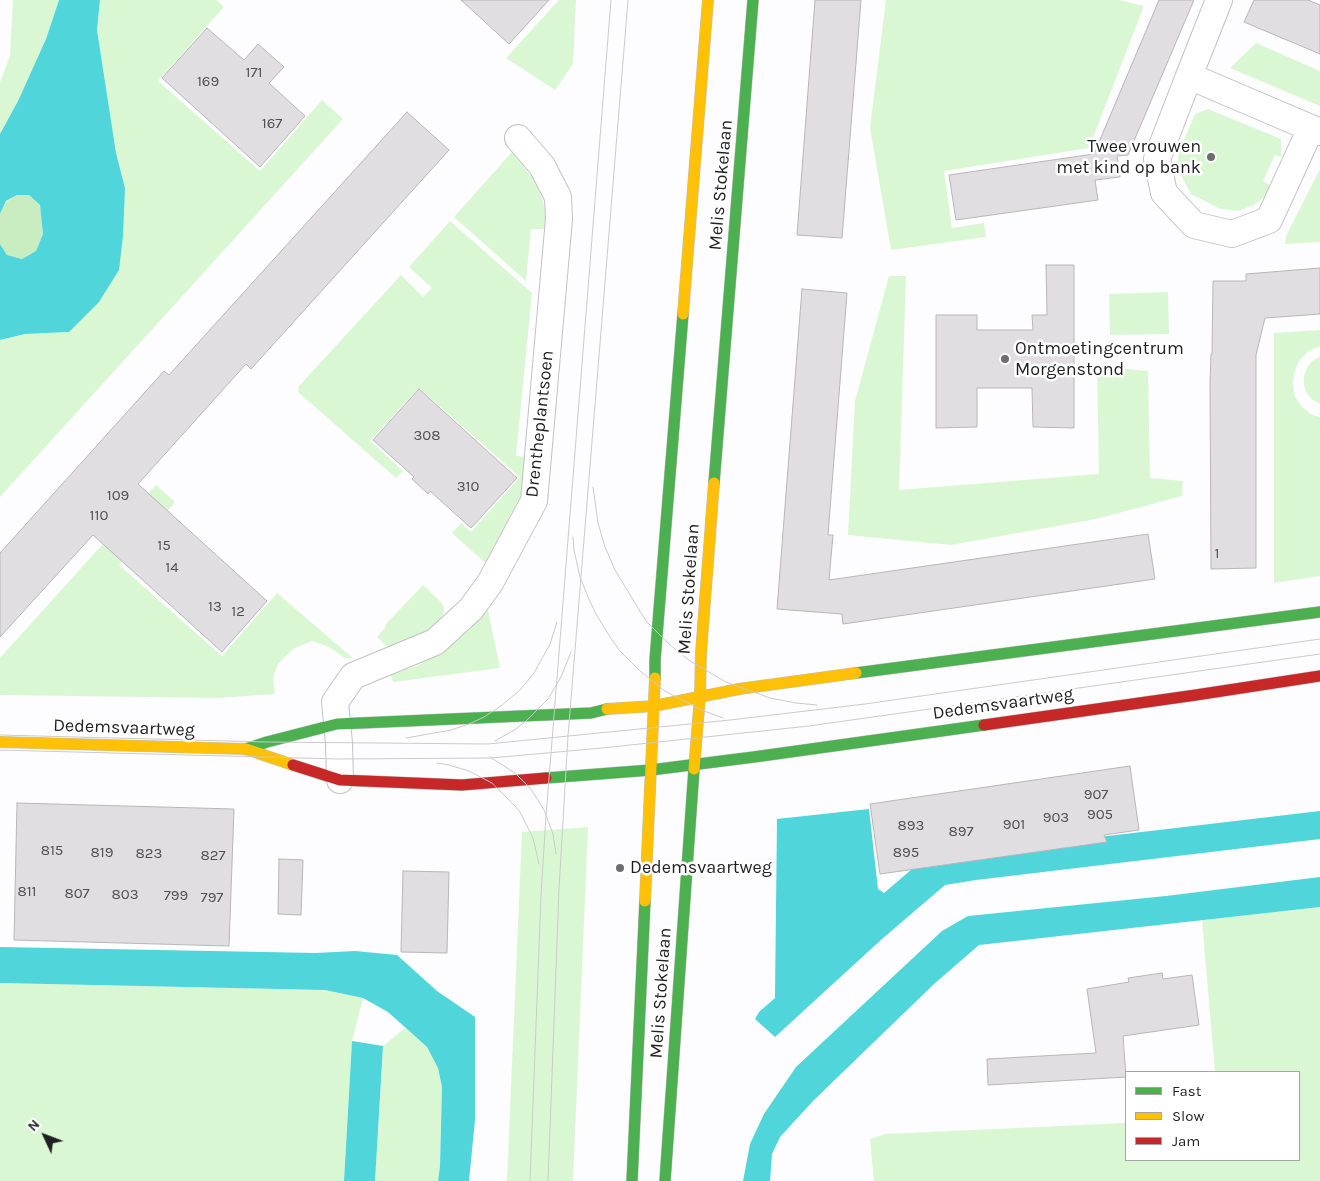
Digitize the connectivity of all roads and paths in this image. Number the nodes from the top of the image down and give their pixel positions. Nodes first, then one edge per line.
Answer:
1 (708, 0) edge
2 (753, 0) edge
3 (1219, 0) edge
4 (1189, 76) junction
5 (1315, 130) edge
6 (518, 138) dead end
7 (1320, 612) edge
8 (1320, 676) edge
9 (700, 697) junction
10 (654, 706) junction
11 (336, 724) junction
12 (0, 742) edge
13 (246, 749) junction
14 (694, 764) junction
15 (651, 770) junction
16 (340, 780) junction
17 (632, 1181) edge
18 (665, 1181) edge

1 - 10 street, Melis Stokelaan
2 - 9 street, Melis Stokelaan
3 - 4 street
4 - 5 street
4 - 5 street
6 - 11 street, Drentheplantsoen
7 - 9 street, Dedemsvaartweg
8 - 14 street, Dedemsvaartweg
9 - 10 street, Dedemsvaartweg
9 - 14 street, Melis Stokelaan
10 - 11 street, Dedemsvaartweg
10 - 15 street, Melis Stokelaan
11 - 13 street, Dedemsvaartweg
11 - 16 street, Drentheplantsoen
12 - 13 street, Dedemsvaartweg
13 - 16 street, Dedemsvaartweg
14 - 15 street, Dedemsvaartweg
14 - 18 street, Melis Stokelaan
15 - 16 street, Dedemsvaartweg
15 - 17 street, Melis Stokelaan

